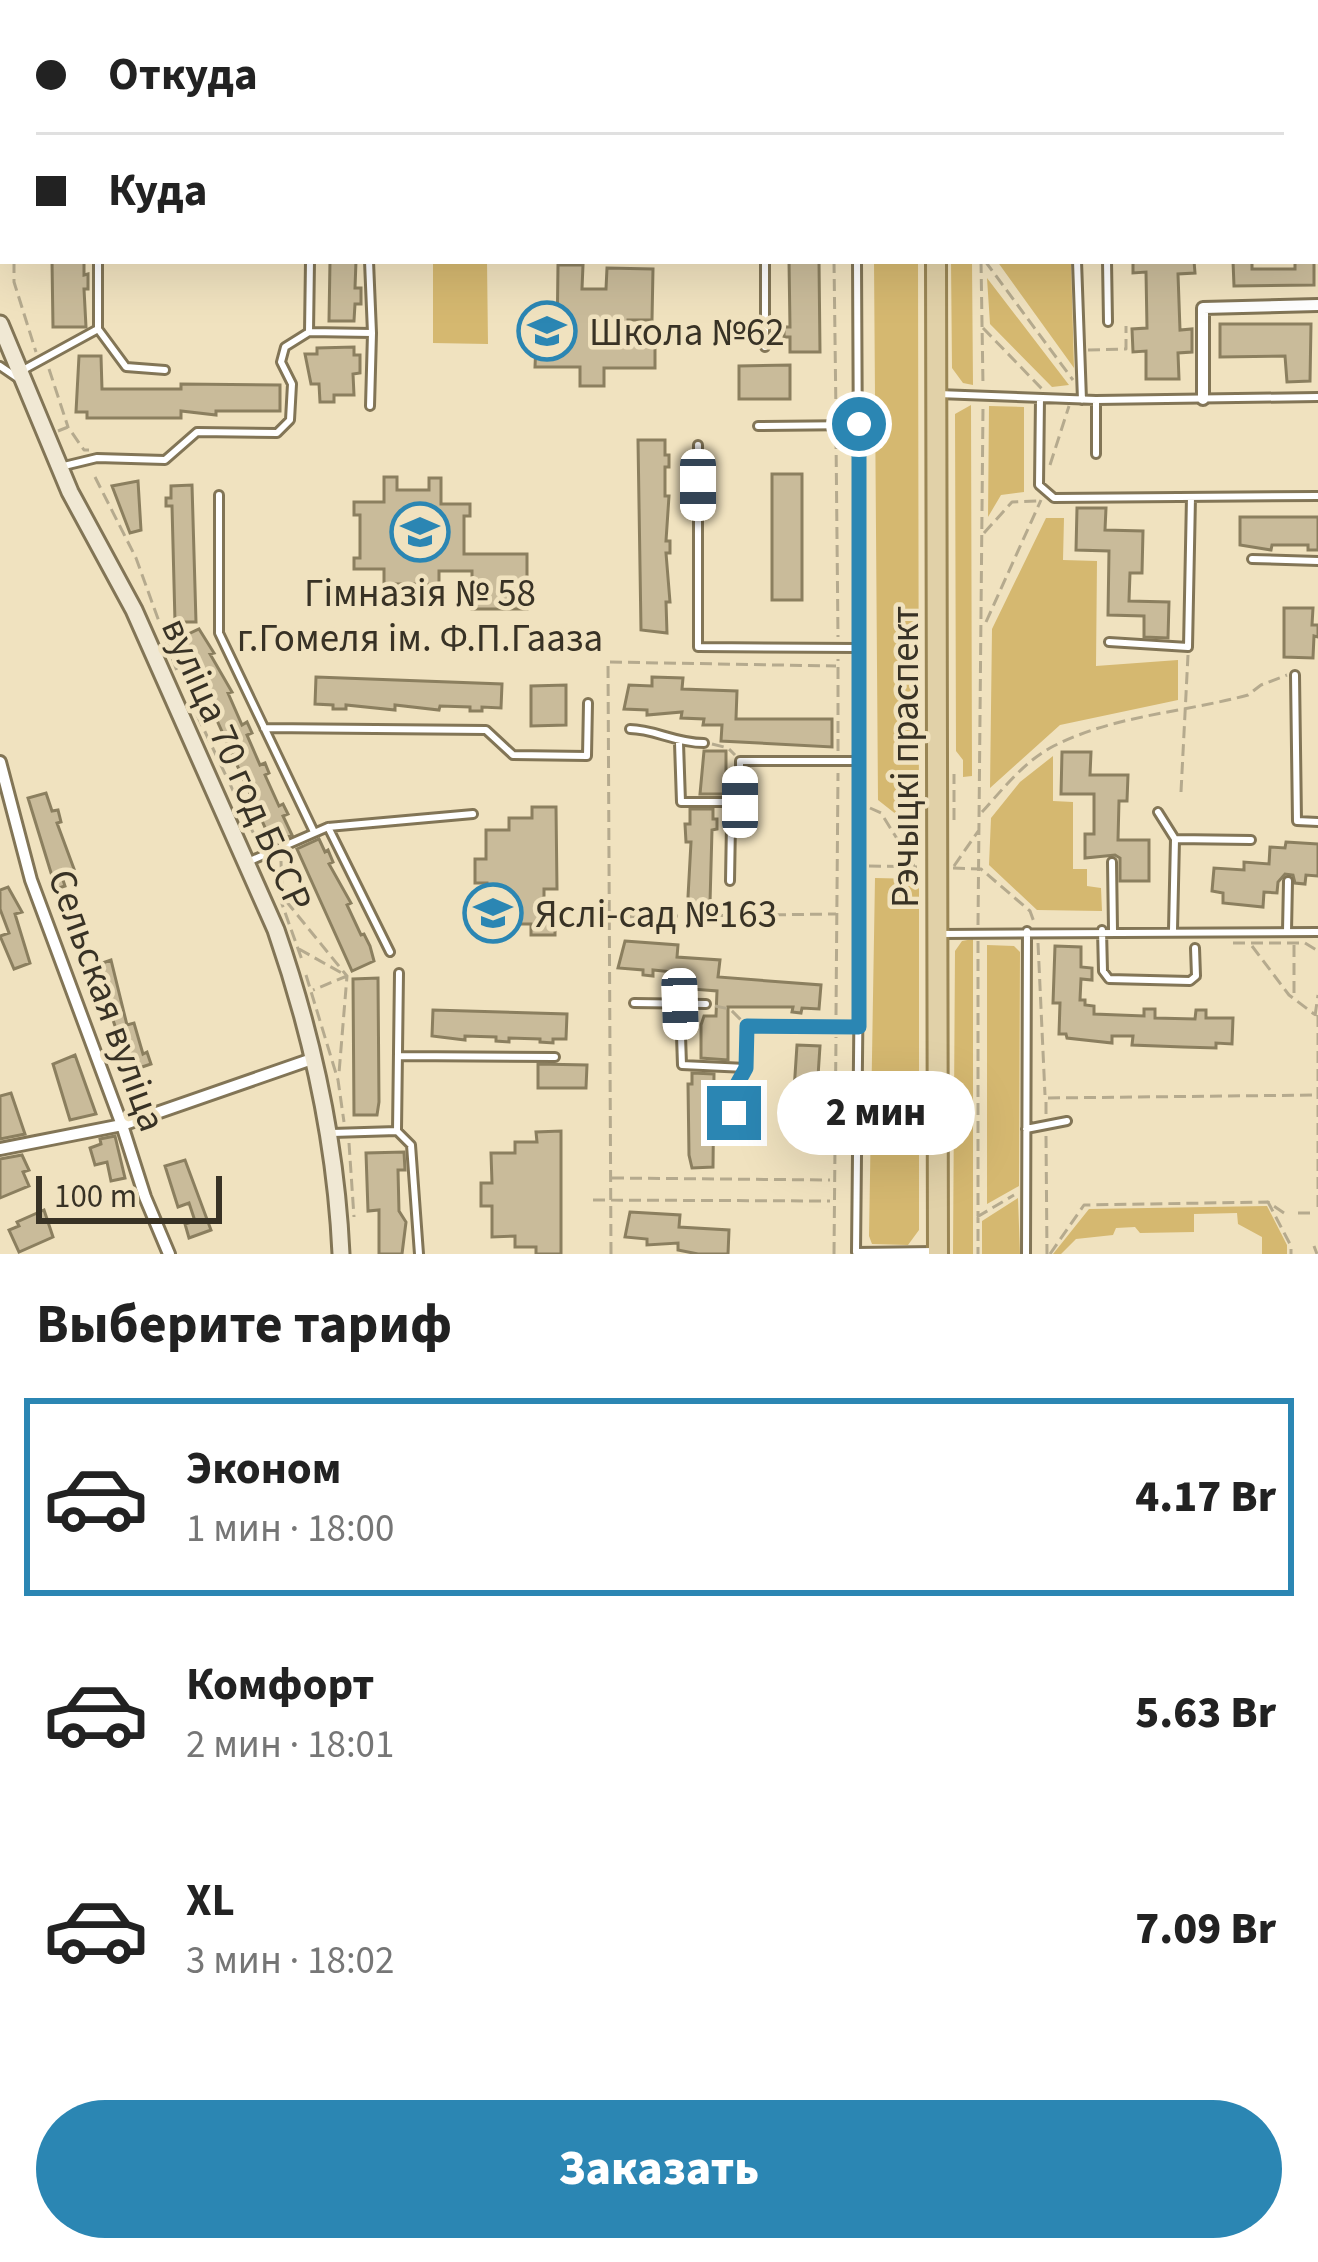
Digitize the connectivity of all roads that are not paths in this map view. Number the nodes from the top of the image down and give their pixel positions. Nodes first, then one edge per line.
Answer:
1 (98, 264) edge
2 (310, 264) edge
3 (370, 264) edge
4 (764, 264) edge
5 (857, 264) edge
6 (937, 264) edge
7 (1077, 264) edge
8 (1107, 264) edge
9 (1318, 305) edge
10 (1108, 322) dead end
11 (0, 324) edge
12 (98, 329) junction
13 (309, 332) junction
14 (372, 334) junction
15 (765, 347) dead end
16 (0, 366) edge
17 (165, 370) dead end
18 (21, 376) junction
19 (937, 394) junction
20 (1082, 396) junction
21 (1318, 397) edge
22 (1040, 398) junction
23 (1203, 399) junction
24 (1096, 400) junction
25 (370, 406) dead end
26 (859, 424) junction
27 (758, 426) dead end
28 (698, 445) dead end
29 (1096, 454) dead end
30 (59, 468) junction
31 (219, 495) dead end
32 (1318, 496) edge
33 (1191, 497) junction
34 (1252, 559) dead end
35 (1318, 561) edge
36 (1109, 643) dead end
37 (859, 648) junction
38 (1295, 675) road end
39 (588, 703) dead end
40 (263, 728) junction
41 (630, 730) dead end
42 (679, 743) junction
43 (704, 743) road end
44 (859, 760) junction
45 (0, 762) edge
46 (740, 802) junction
47 (1158, 812) dead end
48 (473, 814) dead end
49 (1318, 822) edge
50 (328, 827) junction
51 (314, 832) junction
52 (1175, 839) junction
53 (1251, 840) dead end
54 (247, 862) junction
55 (1112, 862) dead end
56 (1288, 880) dead end
57 (730, 881) dead end
58 (1102, 930) junction
59 (1112, 930) junction
60 (1172, 930) junction
61 (1028, 931) junction
62 (1287, 931) junction
63 (1318, 932) edge
64 (936, 934) junction
65 (1195, 948) dead end
66 (391, 952) dead end
67 (399, 973) dead end
68 (634, 1003) dead end
69 (680, 1004) junction
70 (706, 1004) road end
71 (859, 1027) junction
72 (399, 1056) junction
73 (555, 1057) dead end
74 (312, 1059) junction
75 (746, 1068) junction
76 (1067, 1120) dead end
77 (122, 1125) junction
78 (1026, 1129) junction
79 (397, 1132) junction
80 (328, 1133) junction
81 (733, 1140) dead end
82 (0, 1149) edge
83 (938, 1252) edge
84 (856, 1253) edge
85 (169, 1254) edge
86 (341, 1254) edge
87 (419, 1254) edge
88 (1026, 1254) edge

1 - 12 lane
2 - 13 lane
3 - 14 lane
4 - 15 lane
5 - 26 lane
6 - 19 main road, Рэчыцкі праспект
7 - 20 lane
8 - 10 lane
9 - 23 street
11 - 18 street, вуліца 70 год БССР
12 - 17 lane
12 - 18 lane
13 - 14 lane
13 - 30 lane
14 - 25 lane
16 - 18 lane
18 - 30 street, вуліца 70 год БССР
19 - 22 lane
19 - 64 main road, Рэчыцкі праспект
20 - 22 lane
20 - 24 lane
21 - 23 lane
22 - 33 lane
23 - 24 lane
24 - 29 lane
26 - 27 lane
26 - 37 lane
28 - 37 lane
30 - 54 street, вуліца 70 год БССР
31 - 40 lane
32 - 33 lane
33 - 36 lane
34 - 35 lane
37 - 44 lane
38 - 49 lane
39 - 40 lane
40 - 51 lane
41 - 42 lane
42 - 43 lane
42 - 46 lane
44 - 46 lane
44 - 71 lane
45 - 77 street, Сельская вуліца
46 - 57 lane
47 - 52 lane
48 - 50 lane
50 - 51 lane
50 - 66 lane
51 - 54 lane
52 - 53 lane
52 - 60 lane
54 - 74 street, вуліца 70 год БССР
55 - 59 lane
56 - 62 lane
58 - 59 lane
58 - 61 lane
58 - 65 lane
59 - 60 lane
60 - 62 lane
61 - 64 lane
61 - 78 lane
62 - 63 lane
64 - 83 main road, Рэчыцкі праспект
67 - 72 lane
68 - 69 lane
69 - 70 lane
69 - 75 lane
71 - 75 lane
71 - 84 lane
72 - 73 lane
72 - 79 lane
74 - 77 street
74 - 80 street, вуліца 70 год БССР
75 - 81 lane
76 - 78 lane
77 - 82 street
77 - 85 street, Сельская вуліца
78 - 88 lane
79 - 80 lane
79 - 87 lane
80 - 86 street, вуліца 70 год БССР
83 - 84 lane

